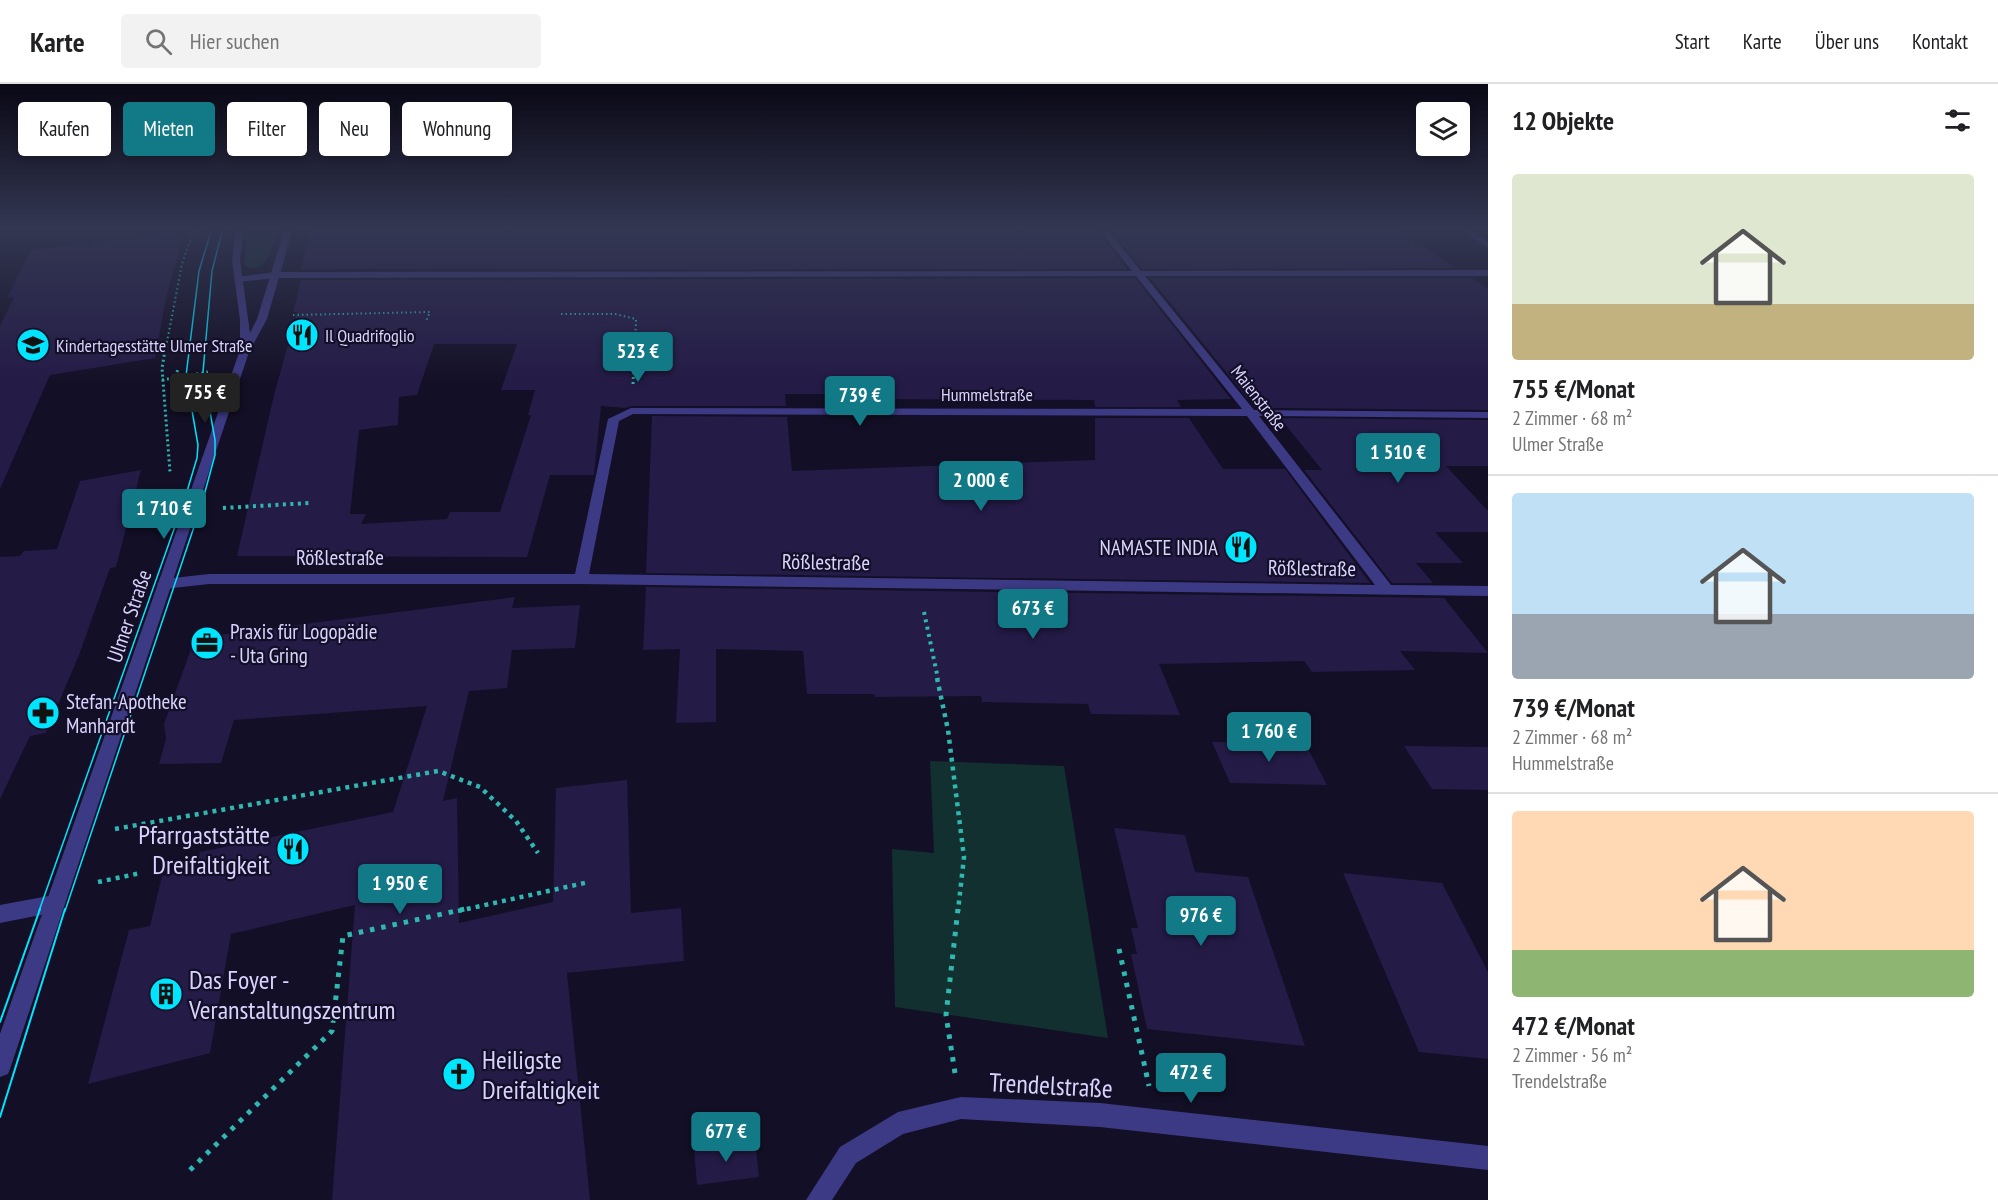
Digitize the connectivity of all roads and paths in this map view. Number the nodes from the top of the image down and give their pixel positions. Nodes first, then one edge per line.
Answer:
1 (181, 280) edge
2 (238, 280) edge
3 (274, 280) edge
4 (1145, 280) edge
5 (561, 314) dead end
6 (262, 319) junction
7 (426, 321) dead end
8 (244, 352) junction
9 (178, 368) dead end
10 (176, 377) dead end
11 (631, 411) junction
12 (1250, 412) junction
13 (1488, 415) edge
14 (309, 503) dead end
15 (192, 508) junction
16 (581, 579) junction
17 (164, 584) junction
18 (918, 585) junction
19 (1388, 590) junction
20 (1488, 591) edge
21 (77, 837) junction
22 (538, 853) dead end
23 (589, 882) dead end
24 (54, 904) junction
25 (0, 914) edge
26 (1119, 949) dead end
27 (0, 1066) edge
28 (961, 1108) junction
29 (1156, 1121) junction
30 (1488, 1158) edge
31 (190, 1170) dead end
32 (818, 1200) edge

1 - 15 path
2 - 8 street, Ulmer Straße
3 - 6 street, Ulmer Straße
4 - 12 street, Maienstraße
5 - 11 path
6 - 7 path
6 - 8 street, Ulmer Straße
8 - 15 street, Ulmer Straße
9 - 10 path
11 - 12 street, Hummelstraße
11 - 16 street
12 - 13 street, Hummelstraße
12 - 19 street, Maienstraße
14 - 15 path
15 - 17 street, Ulmer Straße
16 - 17 street, Rößlestraße
16 - 18 street, Rößlestraße
17 - 21 street, Ulmer Straße
18 - 19 street, Rößlestraße
18 - 28 path
19 - 20 street, Rößlestraße
21 - 22 path
21 - 24 street, Ulmer Straße
23 - 31 path
24 - 25 street
24 - 27 street, Ulmer Straße
26 - 29 path
28 - 29 street, Trendelstraße
28 - 32 street, Trendelstraße
29 - 30 street, Trendelstraße

